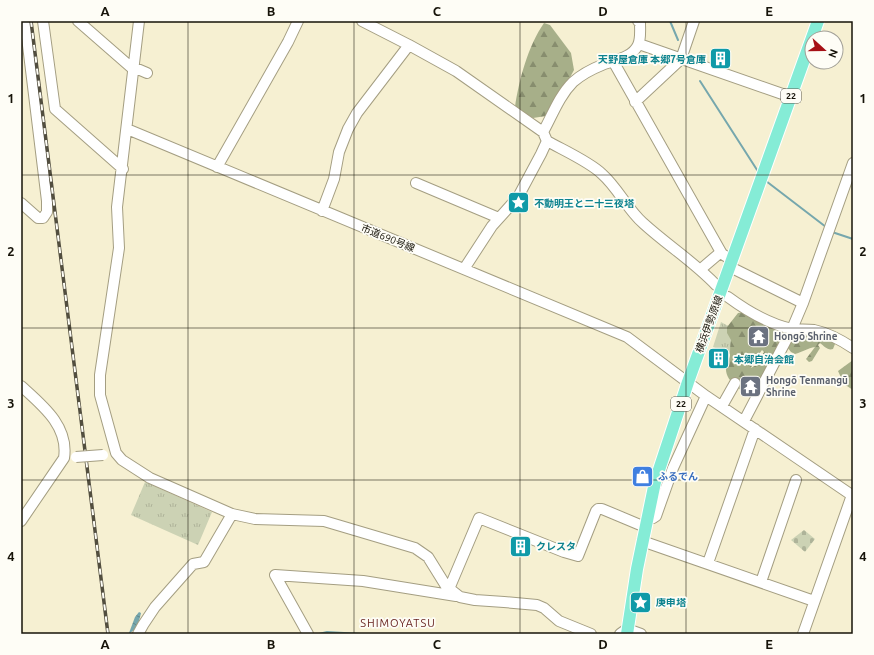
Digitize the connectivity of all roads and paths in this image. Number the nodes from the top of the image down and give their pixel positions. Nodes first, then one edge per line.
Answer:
1 (25, 21) edge
2 (43, 21) edge
3 (78, 21) edge
4 (139, 21) edge
5 (298, 21) edge
6 (364, 21) edge
7 (638, 21) edge
8 (694, 21) edge
9 (818, 21) edge
10 (639, 44) junction
11 (409, 45) junction
12 (681, 58) junction
13 (613, 61) junction
14 (133, 68) junction
15 (147, 72) dead end
16 (791, 97) junction
17 (635, 102) junction
18 (127, 129) junction
19 (545, 136) junction
20 (853, 164) edge
21 (217, 166) junction
22 (123, 169) junction
23 (416, 183) dead end
24 (21, 203) edge
25 (322, 211) junction
26 (500, 218) junction
27 (721, 252) junction
28 (731, 263) junction
29 (464, 269) junction
30 (701, 269) junction
31 (716, 284) dead end
32 (728, 298) dead end
33 (803, 303) junction
34 (792, 329) junction
35 (853, 348) edge
36 (688, 382) junction
37 (734, 383) dead end
38 (21, 386) edge
39 (706, 396) junction
40 (722, 406) junction
41 (744, 421) junction
42 (755, 429) junction
43 (116, 453) junction
44 (64, 458) junction
45 (796, 480) dead end
46 (852, 496) edge
47 (232, 514) junction
48 (21, 521) edge
49 (646, 522) junction
50 (642, 541) junction
51 (708, 563) junction
52 (761, 582) junction
53 (449, 589) junction
54 (460, 597) junction
55 (814, 600) junction
56 (625, 632) edge
57 (138, 634) edge
58 (308, 634) edge
59 (590, 634) edge
60 (641, 634) edge
61 (803, 634) edge

1 - 24 street
2 - 22 street
3 - 14 street
4 - 14 street
5 - 21 street
6 - 11 street
7 - 10 street
8 - 12 street
9 - 16 main road, 横浜伊勢原線 / 22
10 - 12 street
10 - 13 street
11 - 19 street
11 - 25 street
12 - 16 street
12 - 17 street
13 - 17 street
13 - 19 street
14 - 15 street
14 - 18 street
16 - 28 main road, 横浜伊勢原線 / 22
17 - 27 street
18 - 21 street, 市道690号線
18 - 22 street
19 - 26 street
19 - 30 street
20 - 33 street
21 - 25 street, 市道690号線
22 - 43 street
23 - 26 street
25 - 29 street, 市道690号線
26 - 29 street
27 - 28 street
27 - 30 street
28 - 33 street
28 - 36 main road, 横浜伊勢原線 / 22
29 - 36 street, 市道690号線
30 - 31 street
32 - 34 street
33 - 34 street
34 - 35 street
34 - 41 street
36 - 39 street, 市道690号線
36 - 49 main road, 横浜伊勢原線 / 22
37 - 40 street
38 - 44 street
39 - 40 street, 市道690号線
39 - 49 street
40 - 41 street, 市道690号線
41 - 42 street, 市道690号線
42 - 46 street, 市道690号線
42 - 51 street
43 - 44 street, bridge
43 - 47 street
44 - 48 street
45 - 52 street
46 - 55 street
47 - 53 street
47 - 57 street
49 - 50 main road, 横浜伊勢原線 / 22
49 - 53 street
50 - 51 street
50 - 56 main road, 横浜伊勢原線 / 22
51 - 52 street
52 - 55 street
53 - 54 street
54 - 58 street
54 - 59 street
55 - 61 street
56 - 60 street

